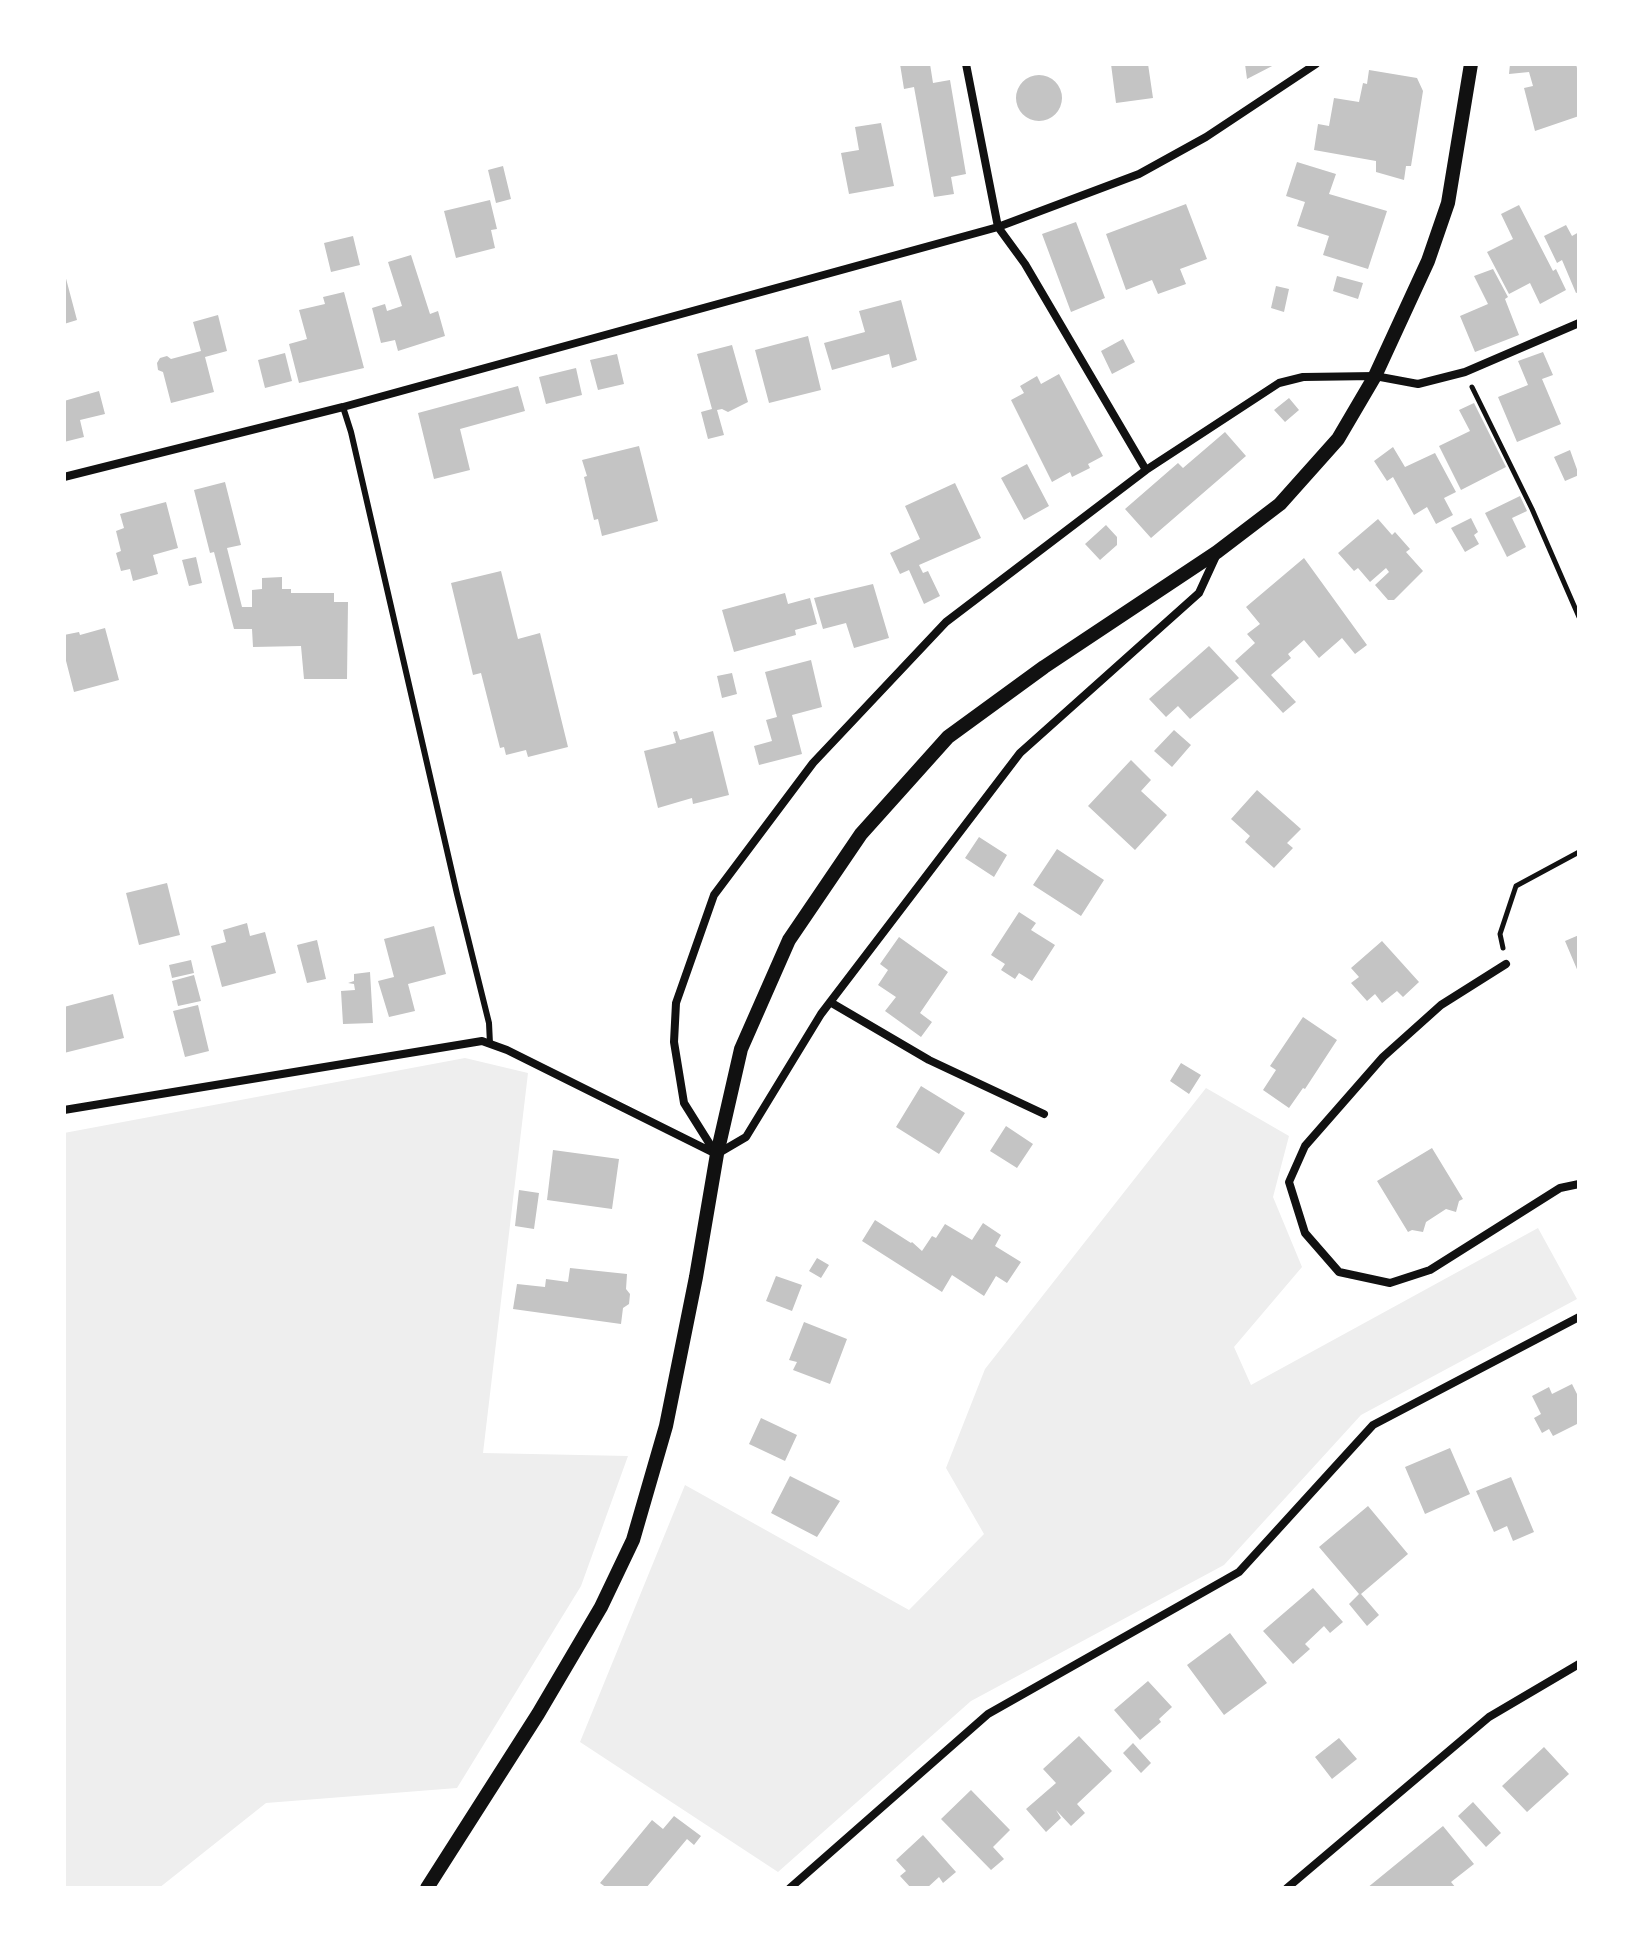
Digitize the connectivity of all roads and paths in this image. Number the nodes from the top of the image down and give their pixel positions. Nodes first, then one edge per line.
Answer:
1 (966, 64) edge
2 (1316, 64) edge
3 (1471, 64) edge
4 (998, 227) junction
5 (1579, 323) edge
6 (1465, 372) junction
7 (1375, 376) junction
8 (343, 407) junction
9 (1146, 470) junction
10 (64, 477) edge
11 (1217, 552) junction
12 (1579, 617) edge
13 (1579, 852) edge
14 (1506, 964) joint
15 (830, 1002) junction
16 (490, 1044) junction
17 (64, 1110) edge
18 (1044, 1114) dead end
19 (717, 1154) junction
20 (1579, 1184) edge
21 (1579, 1317) edge
22 (1579, 1664) edge
23 (427, 1888) edge
24 (790, 1888) edge
25 (1287, 1888) edge

1 - 4 street
2 - 4 street
3 - 7 street
4 - 8 street
4 - 9 street
5 - 6 street
6 - 7 street
6 - 12 path
7 - 9 street
7 - 11 street
8 - 10 street
8 - 16 lane
9 - 19 street
11 - 15 street
11 - 19 street
13 - 14 path
14 - 20 street
15 - 18 street
15 - 19 street
16 - 17 street
16 - 19 street
19 - 23 street
21 - 24 street
22 - 25 street

